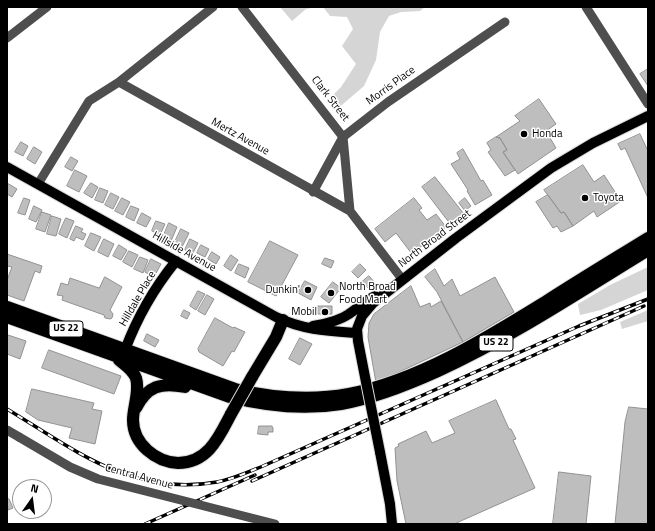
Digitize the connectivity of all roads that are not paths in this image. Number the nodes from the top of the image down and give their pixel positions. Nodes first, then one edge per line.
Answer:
1 (47, 7) edge
2 (213, 7) edge
3 (242, 7) edge
4 (586, 7) edge
5 (505, 22) dead end
6 (7, 38) edge
7 (119, 82) junction
8 (648, 104) edge
9 (648, 116) edge
10 (344, 136) junction
11 (7, 167) edge
12 (38, 184) junction
13 (313, 192) junction
14 (350, 211) junction
15 (648, 238) edge
16 (648, 250) edge
17 (176, 261) junction
18 (402, 279) junction
19 (386, 292) junction
20 (7, 307) edge
21 (7, 317) edge
22 (283, 320) junction
23 (304, 327) junction
24 (357, 333) junction
25 (125, 350) junction
26 (112, 355) junction
27 (219, 394) junction
28 (134, 411) junction
29 (7, 430) edge
30 (274, 524) edge
31 (392, 524) edge

1 - 6 street
2 - 7 street
3 - 10 street, Clark Street
4 - 8 street
5 - 10 street, Morris Place
7 - 12 street
7 - 13 street, Mertz Avenue
9 - 18 main road, North Broad Street
10 - 13 street, Morris Place
10 - 14 street, Clark Street
11 - 12 main road, Hillside Avenue
12 - 17 main road, Hillside Avenue
13 - 14 street, Mertz Avenue
14 - 18 street
15 - 25 highway, US 22
16 - 27 highway, US 22
17 - 22 main road, Hillside Avenue
17 - 25 main road, Hilldale Place
18 - 19 main road, North Broad Street
19 - 23 main road
19 - 24 main road, North Broad Street
20 - 25 highway, US 22
21 - 26 highway, US 22
22 - 23 main road, Hillside Avenue
22 - 28 highway, bridge
23 - 24 main road, Hillside Avenue
24 - 31 main road, North Broad Street, bridge
26 - 27 highway, US 22
26 - 28 highway
27 - 28 highway
29 - 30 street, Central Avenue, bridge

